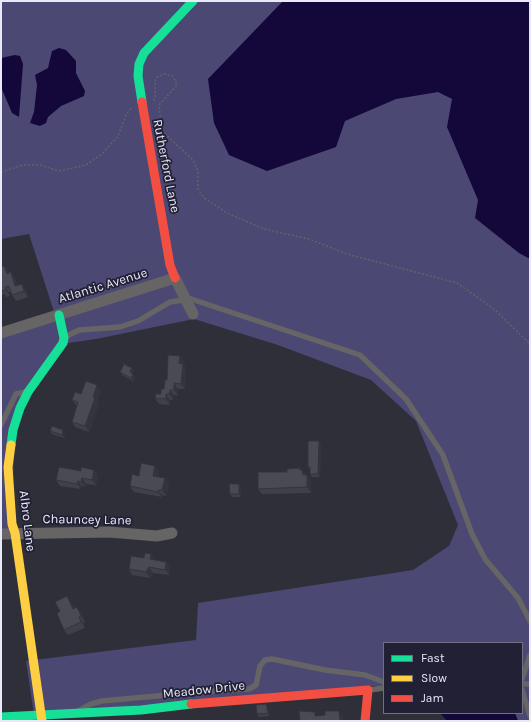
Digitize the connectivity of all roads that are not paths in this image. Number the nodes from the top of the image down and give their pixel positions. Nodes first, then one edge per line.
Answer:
1 (193, 1) edge
2 (175, 278) junction
3 (186, 299) junction
4 (193, 314) dead end
5 (59, 315) junction
6 (1, 333) edge
7 (64, 338) junction
8 (28, 392) junction
9 (1, 425) edge
10 (15, 533) junction
11 (172, 533) dead end
12 (1, 534) edge
13 (530, 621) edge
14 (530, 655) edge
15 (523, 676) edge
16 (383, 682) edge
17 (383, 688) edge
18 (368, 690) junction
19 (523, 693) edge
20 (76, 714) junction
21 (530, 716) edge
22 (1, 717) edge
23 (42, 719) edge
24 (365, 721) edge

1 - 2 street, Rutherford Lane
2 - 3 street
2 - 5 street, Atlantic Avenue
3 - 4 street
3 - 7 lane
3 - 13 lane
5 - 6 street, Atlantic Avenue
5 - 7 street
7 - 8 street, Albro Lane
8 - 9 lane
8 - 10 street, Albro Lane
10 - 11 street, Chauncey Lane
10 - 12 street, Chauncey Lane
10 - 23 street, Albro Lane
14 - 15 lane
16 - 20 lane
17 - 18 lane
18 - 20 street, Meadow Drive
18 - 24 street
19 - 21 lane
20 - 23 street, Meadow Drive
22 - 23 street, Meadow Drive

